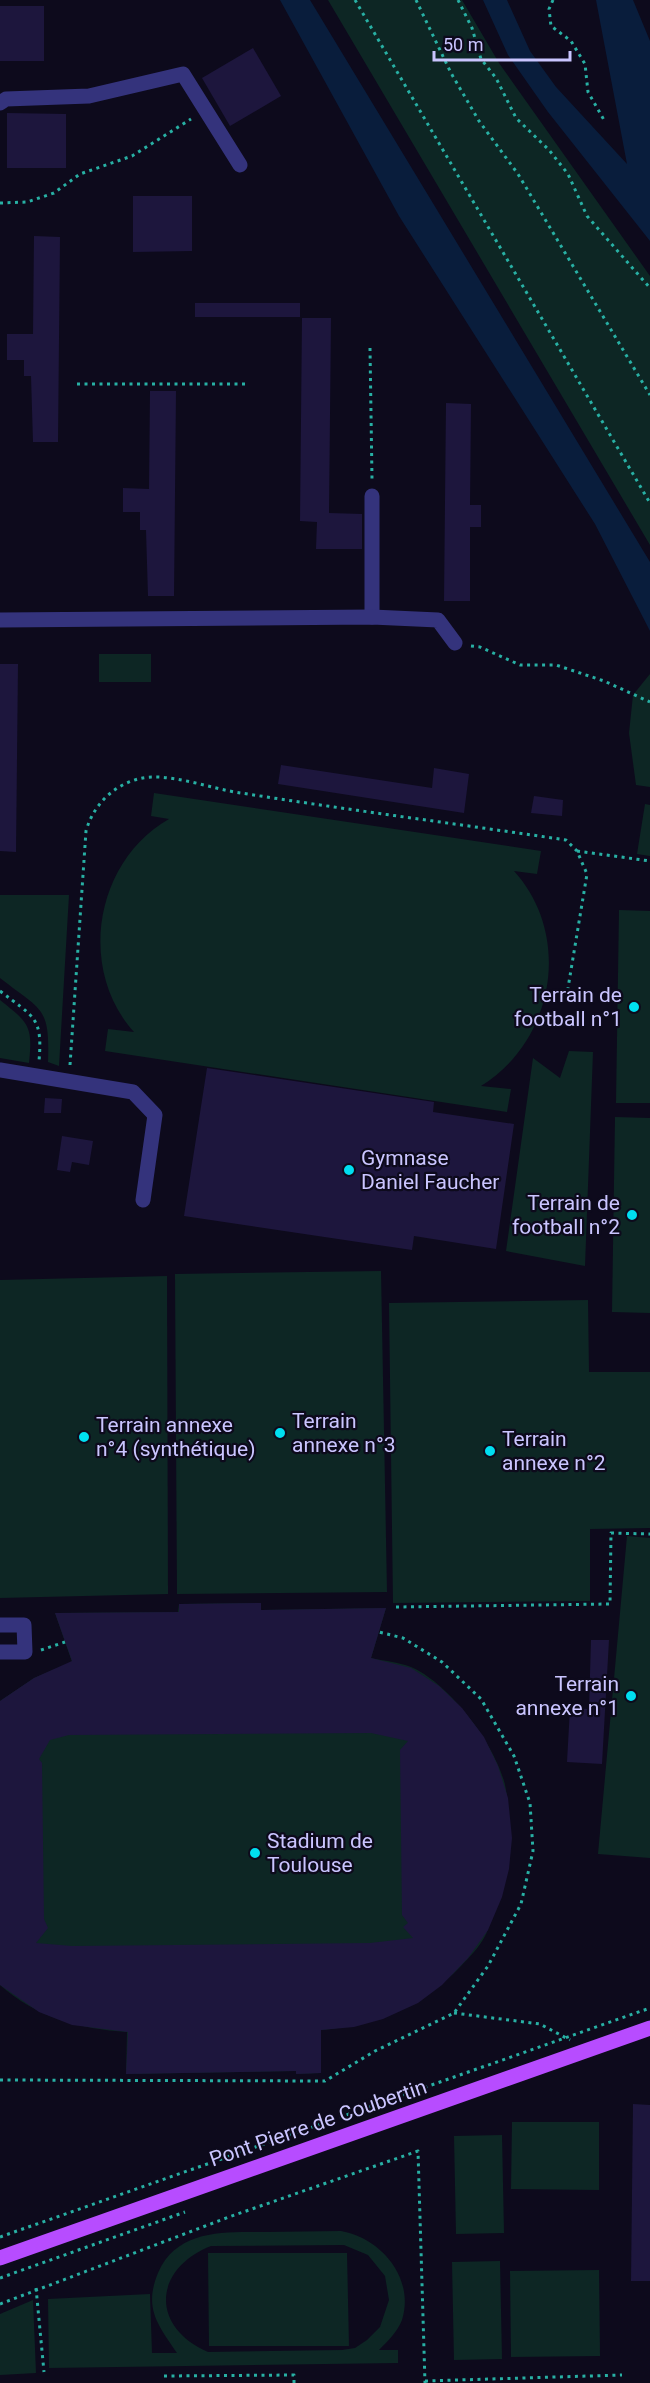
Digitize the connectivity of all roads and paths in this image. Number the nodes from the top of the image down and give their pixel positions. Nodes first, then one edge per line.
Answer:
1 (355, 0) edge
2 (416, 0) edge
3 (458, 0) edge
4 (553, 0) edge
5 (0, 103) edge
6 (205, 110) junction
7 (604, 120) dead end
8 (240, 165) dead end
9 (0, 203) edge
10 (650, 288) edge
11 (370, 348) dead end
12 (77, 384) dead end
13 (249, 384) dead end
14 (650, 395) edge
15 (372, 496) joint
16 (650, 503) edge
17 (372, 617) junction
18 (0, 620) edge
19 (455, 643) joint
20 (650, 702) edge
21 (578, 851) junction
22 (650, 861) edge
23 (568, 988) dead end
24 (0, 991) edge
25 (0, 1070) edge
26 (38, 1076) junction
27 (69, 1082) junction
28 (143, 1200) dead end
29 (650, 1534) edge
30 (396, 1607) dead end
31 (0, 1625) edge
32 (379, 1632) dead end
33 (0, 1652) edge
34 (650, 2008) edge
35 (454, 2013) junction
36 (650, 2028) edge
37 (573, 2042) dead end
38 (0, 2080) edge
39 (0, 2237) edge
40 (0, 2258) edge
41 (36, 2288) junction
42 (0, 2304) edge
43 (44, 2372) dead end
44 (622, 2375) dead end
45 (164, 2376) dead end
46 (425, 2382) edge
47 (294, 2383) edge

1 - 16 path
2 - 14 path
3 - 10 path
4 - 7 path
5 - 6 lane
6 - 8 lane
6 - 9 path
11 - 15 path
12 - 13 path
15 - 17 lane
17 - 18 lane
17 - 19 lane
19 - 20 path
21 - 22 path
21 - 23 path
21 - 27 path
24 - 26 path
25 - 26 lane
26 - 27 lane
27 - 28 lane
29 - 30 path
31 - 33 lane
32 - 35 path
34 - 39 path, bridge
35 - 37 path
35 - 38 path
36 - 40 main road, Pont Pierre de Coubertin
41 - 42 path
41 - 43 path
41 - 46 path
44 - 46 path
45 - 47 path

